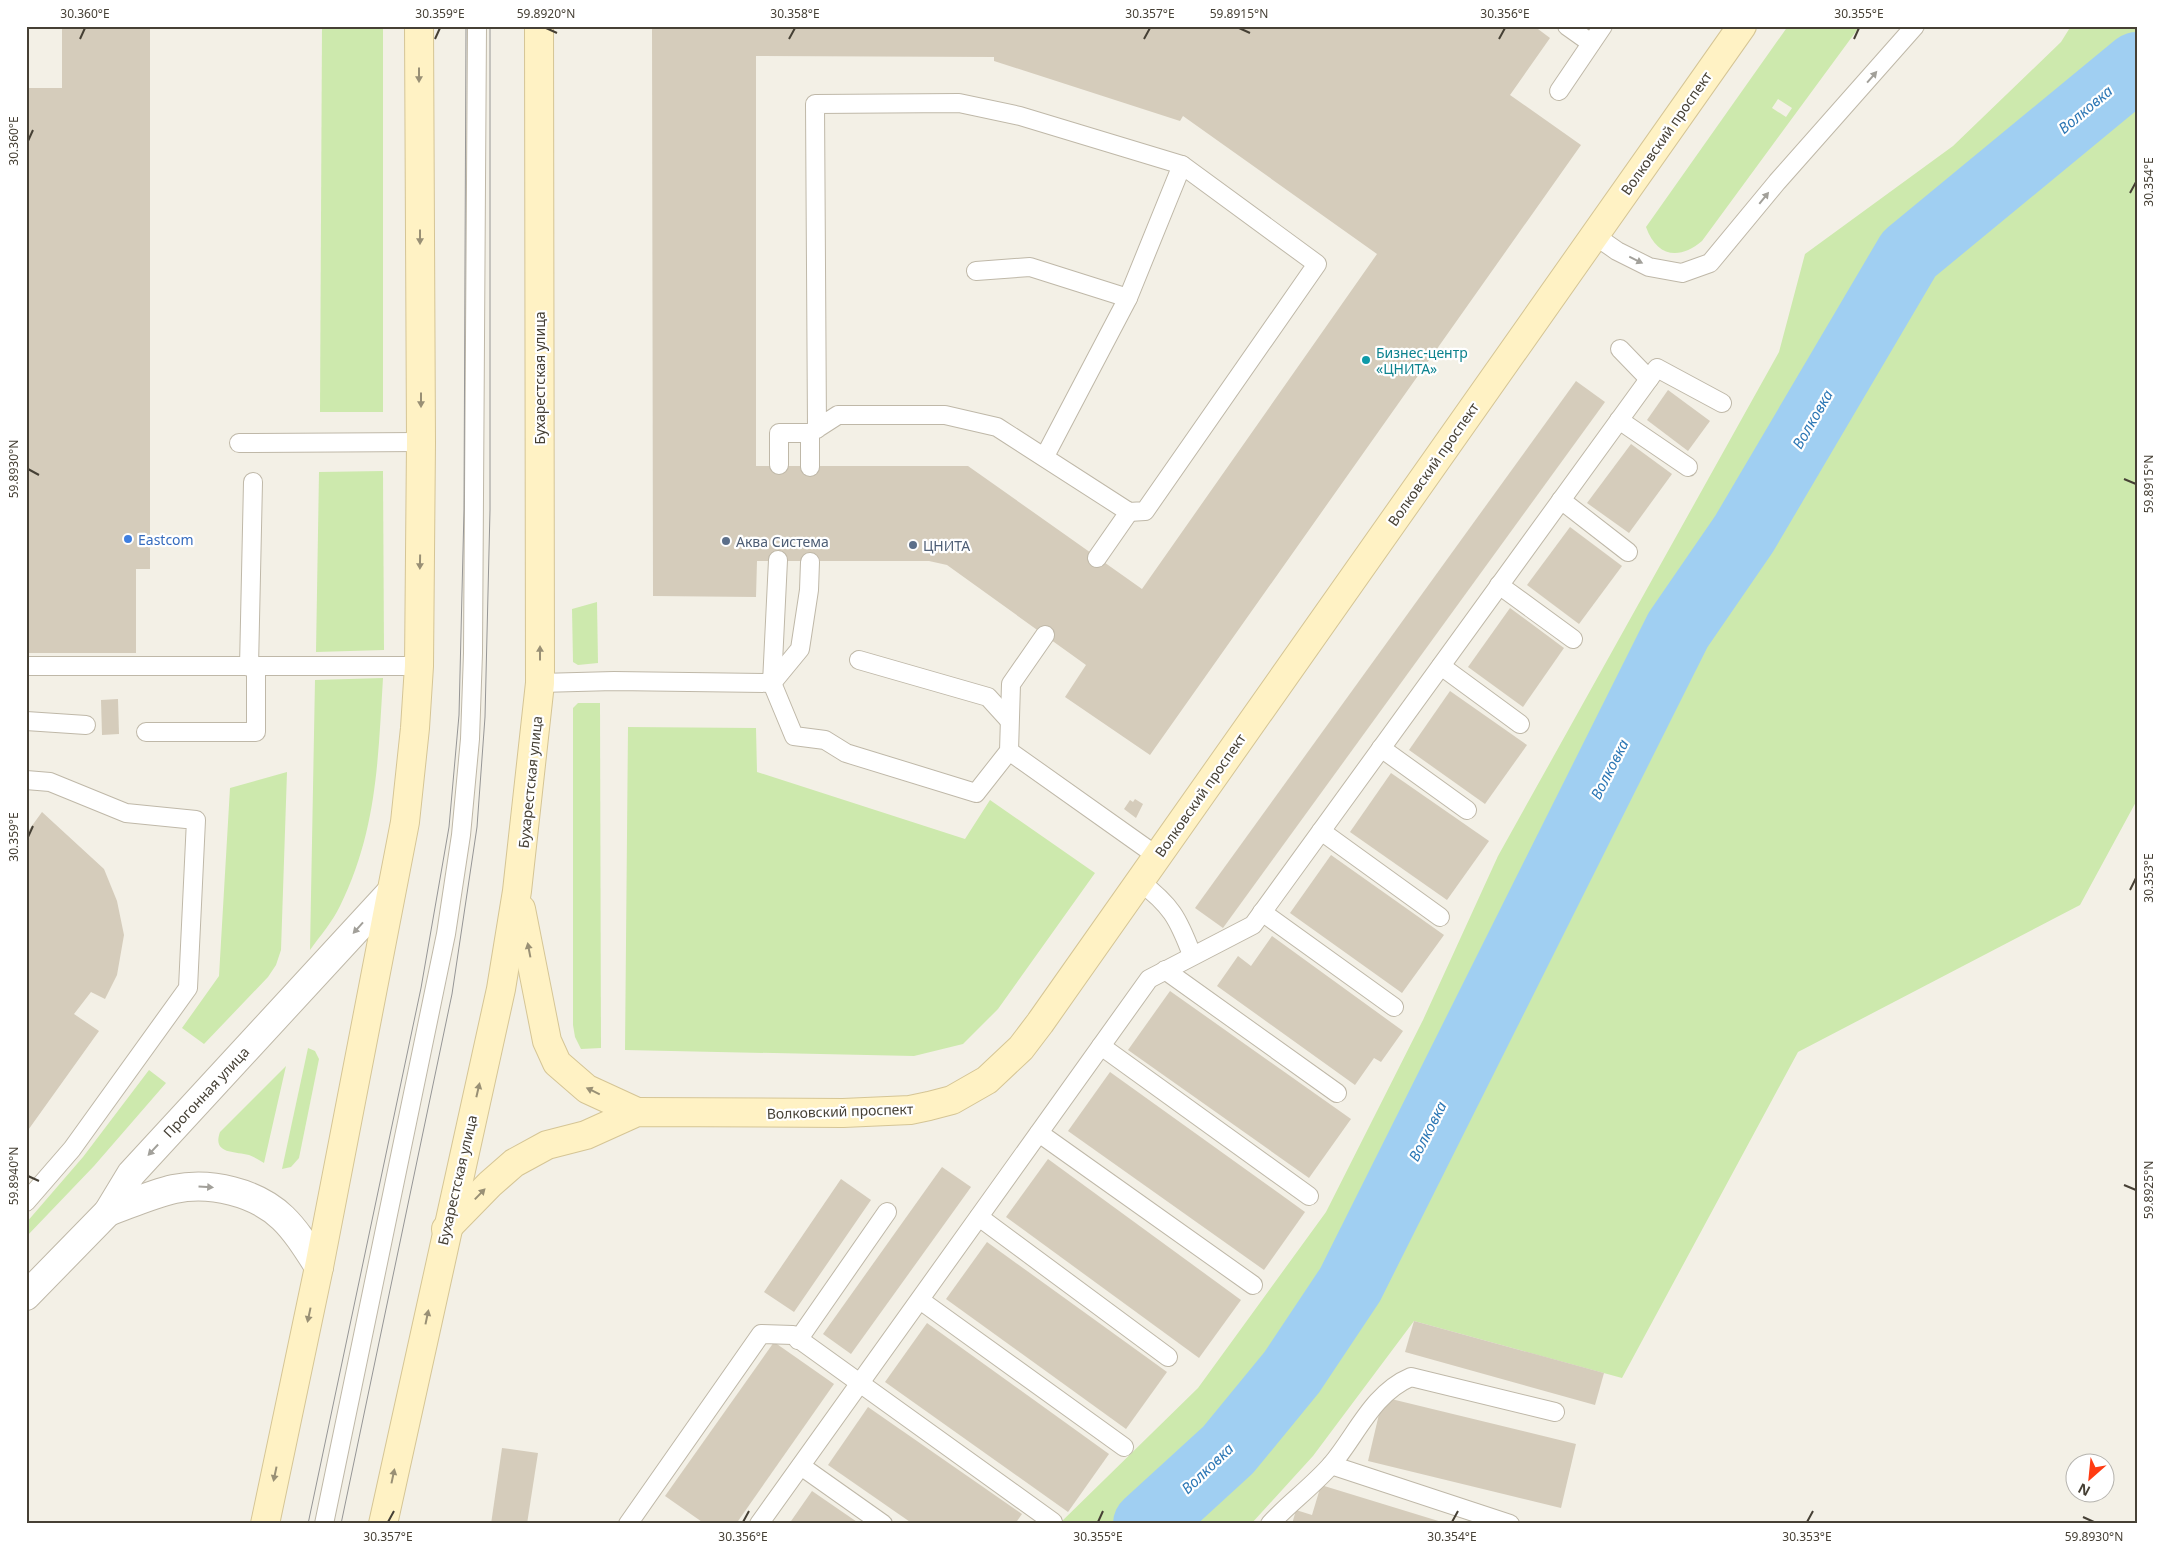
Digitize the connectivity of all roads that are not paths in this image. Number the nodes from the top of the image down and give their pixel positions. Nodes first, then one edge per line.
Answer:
1 (419, 26) edge
2 (477, 26) edge
3 (539, 26) edge
4 (1567, 26) edge
5 (1603, 26) edge
6 (1742, 26) edge
7 (1915, 26) edge
8 (1591, 43) junction
9 (1559, 91) dead end
10 (1182, 165) junction
11 (1594, 235) junction
12 (976, 271) dead end
13 (1128, 298) junction
14 (1620, 349) dead end
15 (1649, 379) junction
16 (1722, 403) dead end
17 (1620, 420) junction
18 (814, 431) junction
19 (239, 442) dead end
20 (421, 442) junction
21 (1045, 456) junction
22 (779, 465) dead end
23 (810, 467) dead end
24 (1688, 467) dead end
25 (253, 482) dead end
26 (1561, 500) junction
27 (1129, 512) junction
28 (1628, 552) dead end
29 (1098, 558) dead end
30 (778, 560) dead end
31 (810, 562) dead end
32 (1499, 585) junction
33 (1045, 635) dead end
34 (1573, 639) dead end
35 (859, 660) dead end
36 (26, 666) edge
37 (252, 666) junction
38 (419, 666) junction
39 (1441, 666) junction
40 (540, 683) junction
41 (772, 683) junction
42 (1008, 719) junction
43 (26, 721) edge
44 (1520, 724) dead end
45 (86, 725) dead end
46 (146, 732) dead end
47 (1382, 748) junction
48 (1009, 751) junction
49 (26, 780) edge
50 (1467, 810) dead end
51 (1321, 831) junction
52 (1157, 856) junction
53 (1139, 881) junction
54 (517, 891) junction
55 (390, 892) junction
56 (1262, 912) junction
57 (1440, 918) dead end
58 (1192, 955) junction
59 (1165, 970) junction
60 (1394, 1007) dead end
61 (1101, 1046) junction
62 (1337, 1093) dead end
63 (637, 1112) junction
64 (1040, 1133) junction
65 (1309, 1196) dead end
66 (26, 1202) edge
67 (108, 1212) junction
68 (887, 1212) dead end
69 (978, 1217) junction
70 (446, 1229) junction
71 (319, 1267) junction
72 (1253, 1285) dead end
73 (26, 1296) edge
74 (920, 1300) junction
75 (798, 1340) junction
76 (1168, 1357) dead end
77 (860, 1383) junction
78 (1555, 1412) dead end
79 (1124, 1448) dead end
80 (1331, 1465) junction
81 (801, 1466) junction
82 (1053, 1522) dead end
83 (265, 1524) edge
84 (324, 1524) edge
85 (383, 1524) edge
86 (628, 1524) edge
87 (759, 1524) edge
88 (884, 1524) edge
89 (1270, 1524) edge
90 (1510, 1524) edge

1 -> 20 main road
2 - 84 lane
40 -> 3 main road, Бухарестская улица
4 - 8 lane
5 - 8 lane
6 - 11 main road, Волковский проспект
11 -> 7 lane
8 - 9 lane
10 - 13 lane
10 - 18 lane
10 - 27 lane
11 - 52 main road, Волковский проспект
12 - 13 lane
13 - 21 lane
14 - 15 lane
15 - 16 lane
15 - 17 lane
17 - 24 lane
17 - 26 lane
18 - 21 lane
18 - 22 lane
18 - 23 lane
19 - 20 lane
20 -> 38 main road
21 - 27 lane
25 - 37 lane
26 - 28 lane
26 - 32 lane
27 - 29 lane
30 - 41 lane
31 - 41 lane
32 - 34 lane
32 - 39 lane
33 - 42 lane
35 - 42 lane
36 - 37 lane
37 - 38 lane
37 - 46 lane
38 - 55 main road
39 - 44 lane
39 - 47 lane
40 - 41 lane
40 - 54 main road, Бухарестская улица
41 - 48 lane
42 - 48 lane
43 - 45 lane
47 - 50 lane
47 - 51 lane
48 - 52 lane
49 - 66 lane
51 - 56 lane
51 - 57 lane
52 - 53 main road, Волковский проспект
53 - 58 lane
53 - 63 main road, Волковский проспект
63 -> 54 main road
70 -> 54 main road, Бухарестская улица
55 -> 67 street, Прогонная улица
55 - 71 main road
56 - 58 lane
56 - 60 lane
58 - 59 lane
59 - 61 lane
59 - 62 lane
61 - 64 lane
61 - 65 lane
70 -> 63 main road, Волковский проспект
64 - 69 lane
64 - 72 lane
67 -> 71 street
67 - 73 street, Прогонная улица
68 - 75 lane
69 - 74 lane
69 - 76 lane
85 -> 70 main road, Бухарестская улица
71 -> 83 main road
74 - 77 lane
74 - 79 lane
75 - 77 lane
75 - 86 lane
77 - 81 lane
77 - 82 lane
78 - 80 lane
80 - 89 lane
80 - 90 lane
81 - 87 lane
81 - 88 lane

